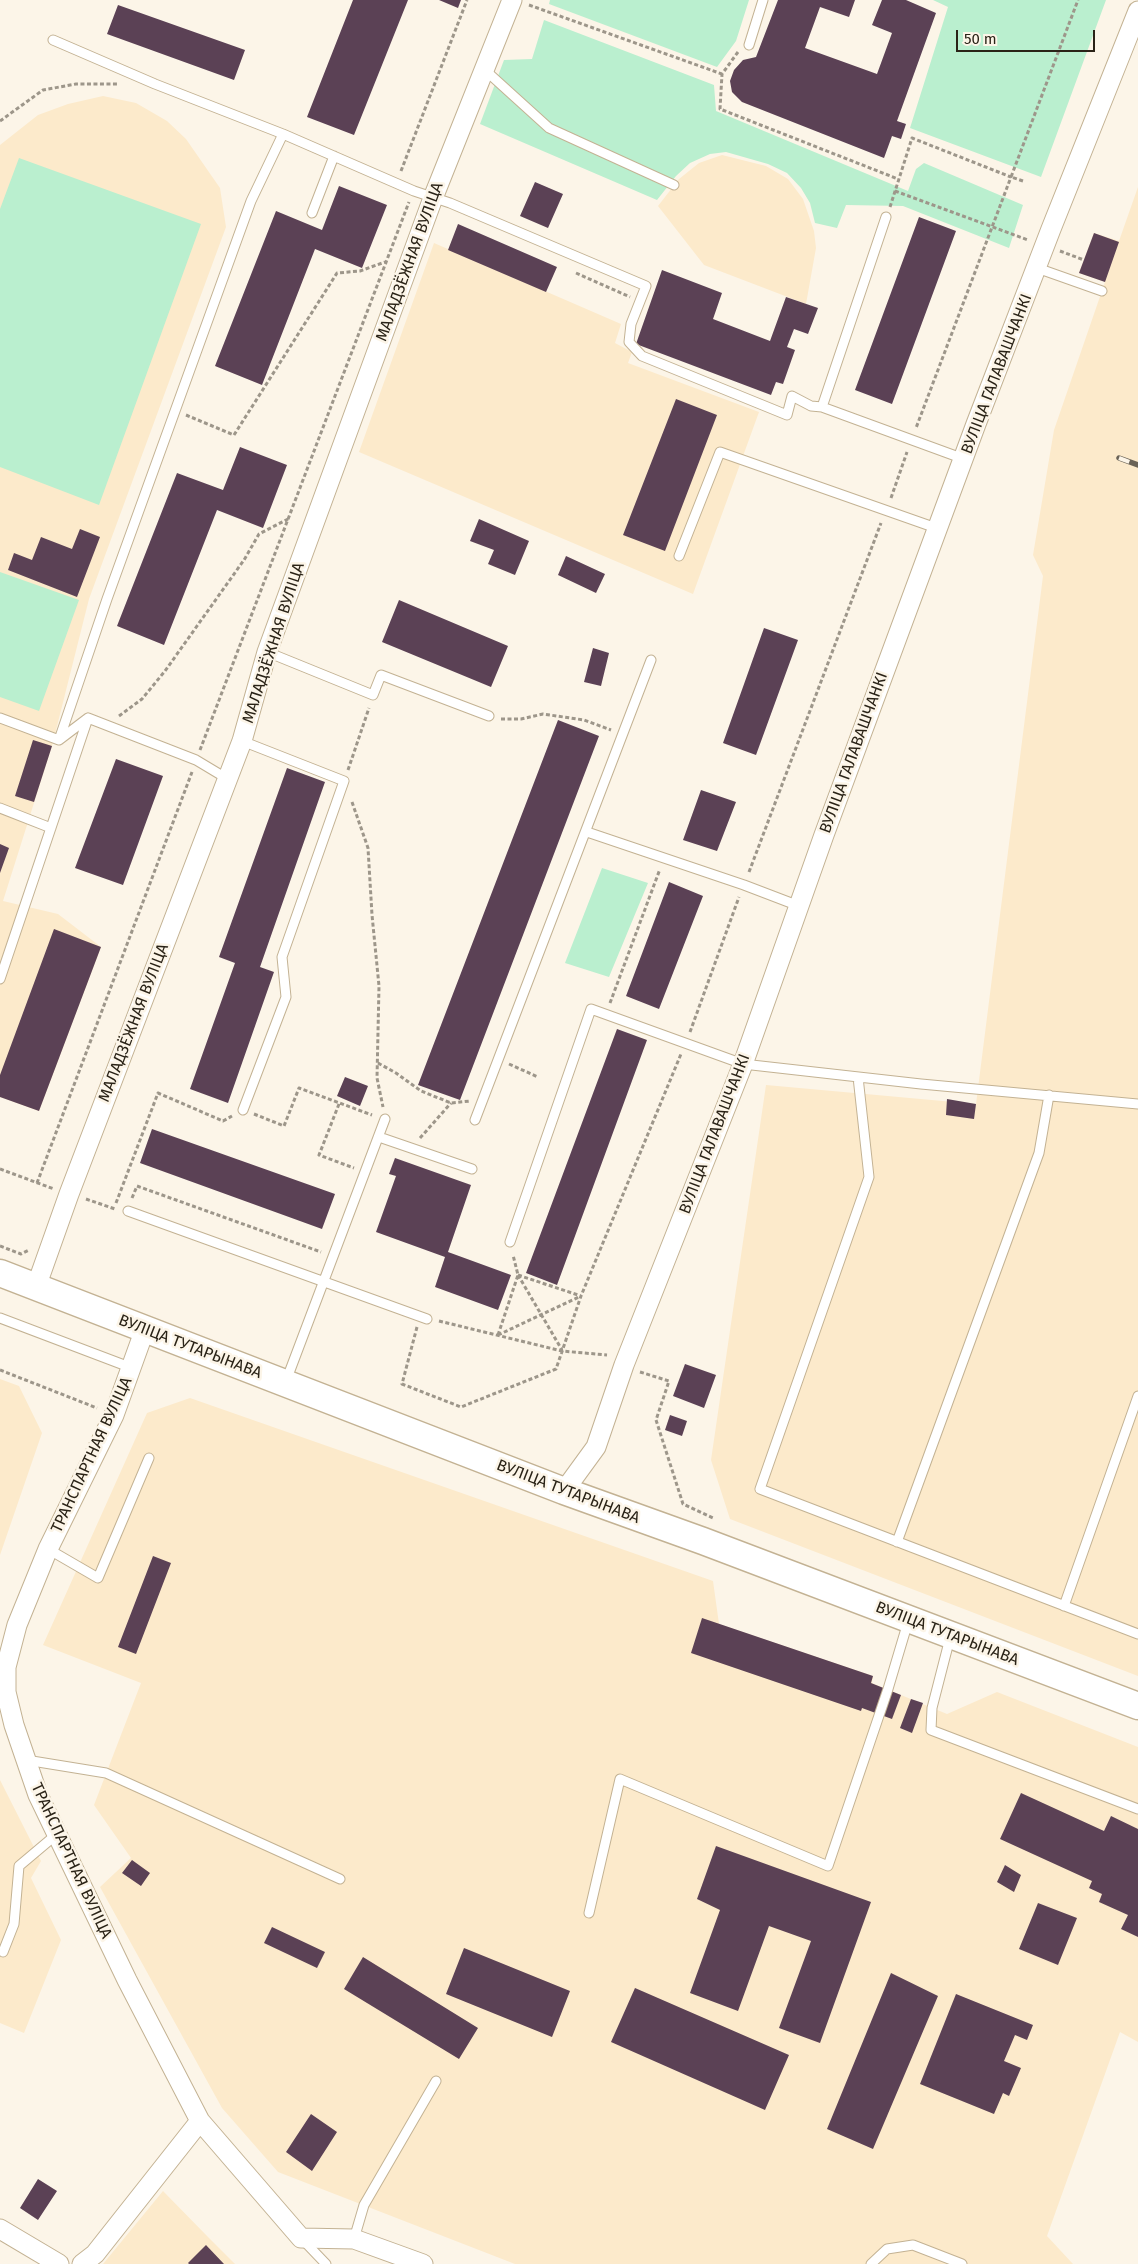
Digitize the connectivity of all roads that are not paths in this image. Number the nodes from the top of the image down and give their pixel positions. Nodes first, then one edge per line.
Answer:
1 (763, 0) edge
2 (518, 2) edge
3 (1138, 11) edge
4 (53, 40) dead end
5 (749, 45) road end
6 (485, 70) junction
7 (283, 134) junction
8 (334, 156) junction
9 (674, 185) dead end
10 (433, 198) junction
11 (312, 212) dead end
12 (886, 217) road end
13 (1037, 268) junction
14 (1102, 291) dead end
15 (822, 407) junction
16 (965, 459) junction
17 (939, 529) junction
18 (679, 556) dead end
19 (267, 652) junction
20 (651, 660) dead end
21 (488, 716) road end
22 (0, 718) edge
23 (88, 718) junction
24 (59, 740) junction
25 (242, 741) junction
26 (226, 778) junction
27 (0, 808) edge
28 (51, 828) junction
29 (587, 832) junction
30 (799, 906) junction
31 (4, 955) edge
32 (0, 979) edge
33 (743, 1064) junction
34 (858, 1077) junction
35 (1049, 1096) junction
36 (1138, 1104) edge
37 (243, 1110) road end
38 (385, 1120) road end
39 (475, 1120) dead end
40 (379, 1137) junction
41 (472, 1169) dead end
42 (128, 1211) road end
43 (510, 1242) road end
44 (0, 1273) edge
45 (324, 1280) junction
46 (36, 1287) junction
47 (0, 1318) edge
48 (424, 1318) road end
49 (145, 1329) junction
50 (132, 1368) junction
51 (285, 1383) junction
52 (1138, 1396) edge
53 (149, 1458) dead end
54 (564, 1491) junction
55 (897, 1542) junction
56 (48, 1549) junction
57 (1064, 1606) junction
58 (909, 1619) junction
59 (1138, 1634) edge
60 (951, 1635) junction
61 (1138, 1706) edge
62 (26, 1760) junction
63 (1138, 1809) edge
64 (57, 1834) junction
65 (340, 1879) dead end
66 (589, 1913) dead end
67 (3, 1952) dead end
68 (436, 2081) dead end
69 (200, 2121) junction
70 (0, 2229) edge
71 (301, 2238) junction
72 (354, 2239) junction
73 (59, 2264) edge
74 (82, 2264) edge
75 (326, 2264) edge
76 (423, 2264) edge
77 (871, 2264) edge
78 (962, 2264) edge

1 - 5 lane
2 - 6 street, МАЛАДЗЁЖНАЯ ВУЛІЦА
3 - 13 street, ВУЛІЦА ГАЛАВАШЧАНКІ
4 - 7 lane
6 - 9 lane
6 - 10 street, МАЛАДЗЁЖНАЯ ВУЛІЦА
7 - 8 lane
7 - 24 lane
8 - 10 lane
8 - 11 lane
10 - 15 lane
10 - 19 street, МАЛАДЗЁЖНАЯ ВУЛІЦА
12 - 15 lane
13 - 14 lane
13 - 16 street, ВУЛІЦА ГАЛАВАШЧАНКІ
15 - 16 lane
16 - 17 street, ВУЛІЦА ГАЛАВАШЧАНКІ
17 - 18 lane
17 - 30 street, ВУЛІЦА ГАЛАВАШЧАНКІ
19 - 21 lane
19 - 25 street, МАЛАДЗЁЖНАЯ ВУЛІЦА
20 - 29 lane
22 - 24 lane
23 - 24 lane
23 - 26 lane
23 - 28 lane
25 - 26 street, МАЛАДЗЁЖНАЯ ВУЛІЦА
25 - 37 lane
26 - 46 street, МАЛАДЗЁЖНАЯ ВУЛІЦА
27 - 28 lane
28 - 31 lane
29 - 30 lane
29 - 39 lane
30 - 33 street, ВУЛІЦА ГАЛАВАШЧАНКІ
31 - 32 lane
33 - 34 lane
33 - 43 lane
33 - 54 street, ВУЛІЦА ГАЛАВАШЧАНКІ
34 - 35 lane
34 - 55 lane
35 - 36 lane
35 - 55 lane
38 - 40 lane
40 - 41 lane
40 - 45 lane
42 - 45 lane
44 - 46 street, ВУЛІЦА ТУТАРЫНАВА
45 - 48 lane
45 - 51 lane
46 - 49 street, ВУЛІЦА ТУТАРЫНАВА
47 - 50 lane
49 - 50 street, ТРАНСПАРТНАЯ ВУЛІЦА
49 - 51 street, ВУЛІЦА ТУТАРЫНАВА
50 - 56 street, ТРАНСПАРТНАЯ ВУЛІЦА
51 - 54 street, ВУЛІЦА ТУТАРЫНАВА
52 - 57 lane
53 - 56 lane
54 - 58 street, ВУЛІЦА ТУТАРЫНАВА
55 - 57 lane
56 - 62 street, ТРАНСПАРТНАЯ ВУЛІЦА
57 - 59 lane
58 - 60 street, ВУЛІЦА ТУТАРЫНАВА
58 - 66 lane
60 - 61 street, ВУЛІЦА ТУТАРЫНАВА
60 - 63 lane
62 - 64 street, ТРАНСПАРТНАЯ ВУЛІЦА
62 - 65 lane
64 - 67 lane
64 - 69 street, ТРАНСПАРТНАЯ ВУЛІЦА
68 - 72 lane
69 - 71 street, ТРАНСПАРТНАЯ ВУЛІЦА
69 - 74 street
70 - 73 street
71 - 72 street
71 - 75 lane
72 - 76 street
77 - 78 lane

